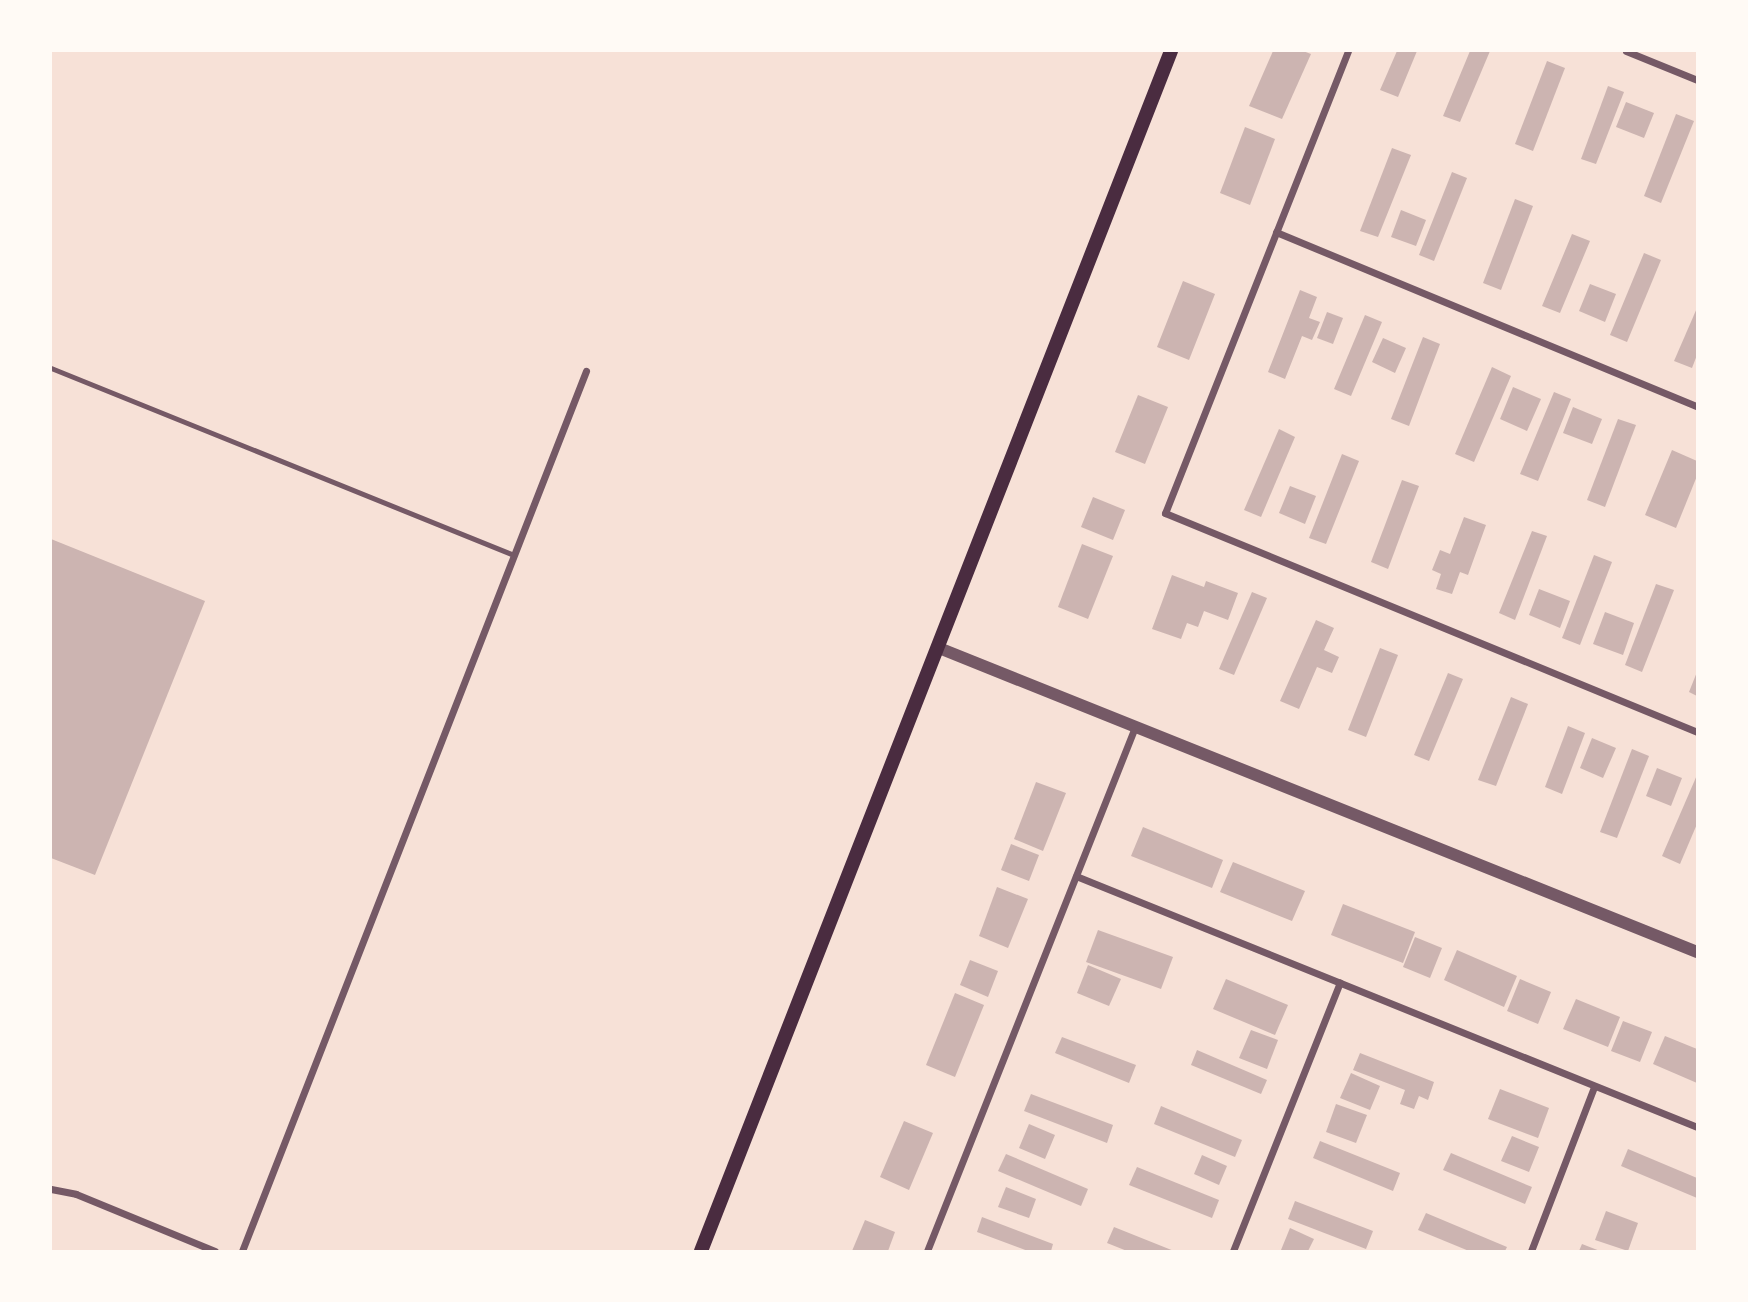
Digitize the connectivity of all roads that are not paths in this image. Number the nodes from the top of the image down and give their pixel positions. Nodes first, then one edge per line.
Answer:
1 (1171, 51) edge
2 (1348, 51) edge
3 (1626, 51) edge
4 (1697, 80) edge
5 (1276, 232) junction
6 (51, 368) edge
7 (586, 371) dead end
8 (1697, 406) edge
9 (514, 555) junction
10 (939, 648) junction
11 (1135, 727) junction
12 (1697, 732) edge
13 (1076, 876) junction
14 (1697, 952) edge
15 (1340, 982) junction
16 (1594, 1087) junction
17 (1697, 1127) edge
18 (51, 1189) edge
19 (215, 1251) edge
20 (242, 1251) edge
21 (701, 1251) edge
22 (927, 1251) edge
23 (1233, 1251) edge
24 (1531, 1251) edge

1 - 10 main road
2 - 5 street
3 - 4 street
5 - 8 street
5 - 12 street
6 - 9 lane
7 - 9 street
9 - 20 street
10 - 11 street
10 - 21 main road
11 - 13 street
11 - 14 street
13 - 15 street
13 - 22 street
15 - 16 street
15 - 23 street
16 - 17 street
16 - 24 street
18 - 19 street

